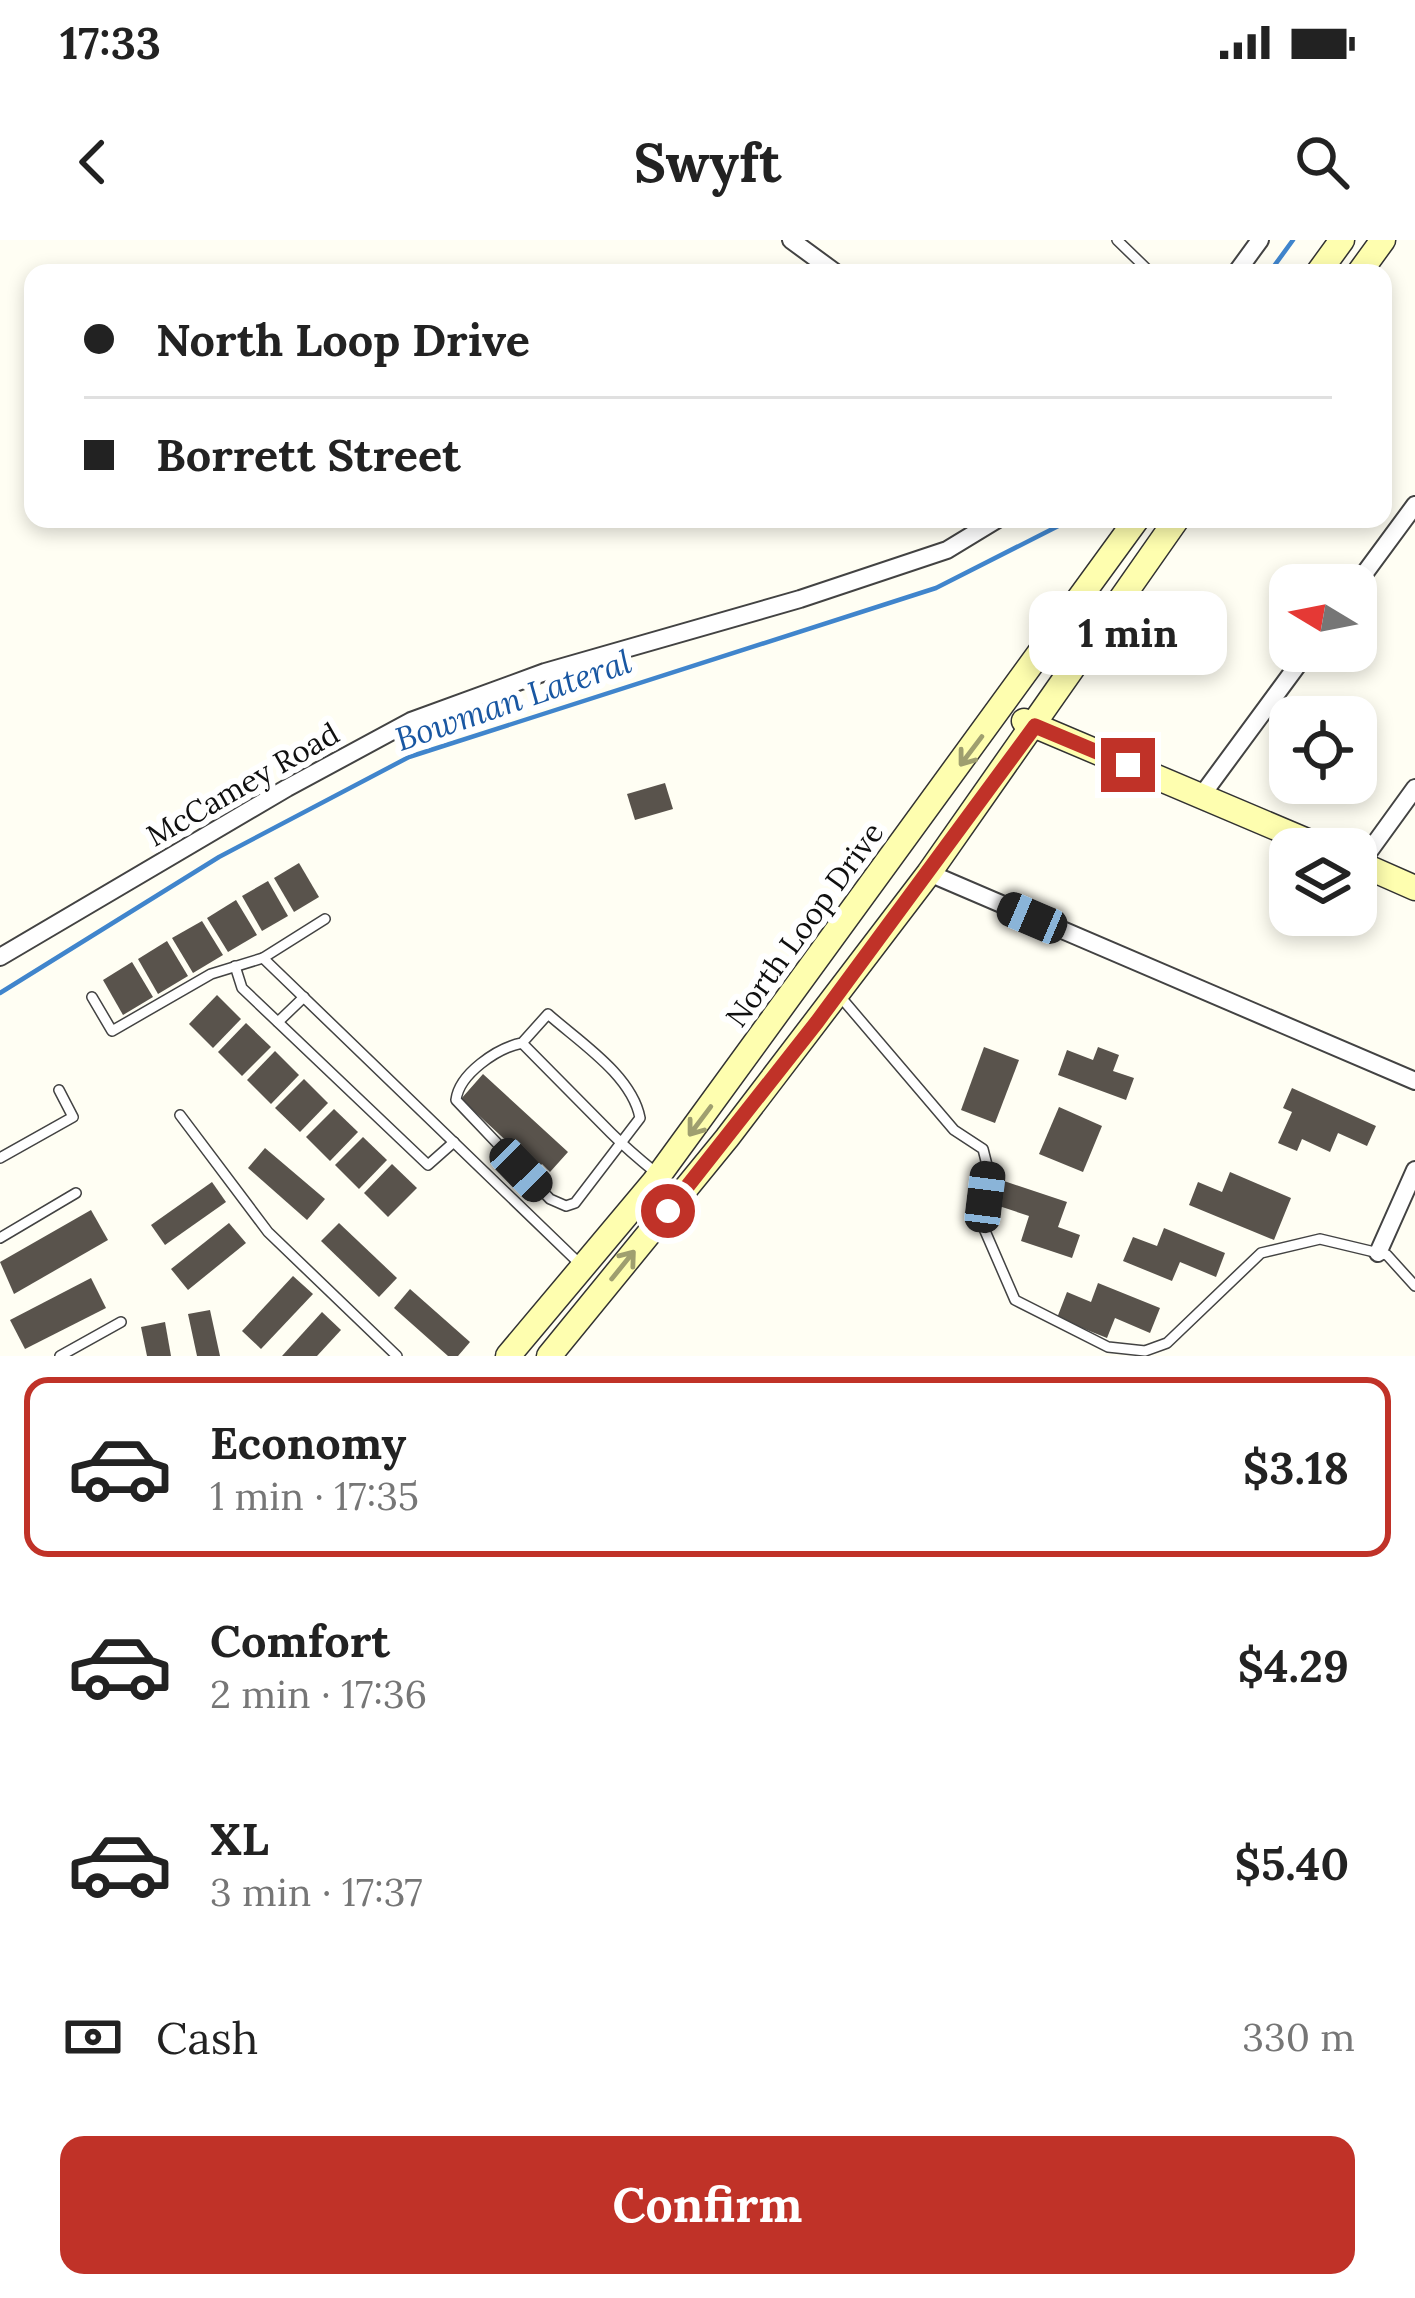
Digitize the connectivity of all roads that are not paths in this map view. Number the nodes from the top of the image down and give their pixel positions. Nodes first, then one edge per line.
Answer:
1 (791, 240) edge
2 (1117, 240) edge
3 (824, 264) edge
4 (1142, 264) edge
5 (1415, 505) edge
6 (983, 528) edge
7 (1131, 528) edge
8 (1172, 528) edge
9 (1371, 564) edge
10 (1293, 672) edge
11 (1002, 710) junction
12 (1035, 726) junction
13 (1415, 788) edge
14 (1202, 795) junction
15 (1278, 828) edge
16 (1377, 838) edge
17 (1377, 871) edge
18 (929, 873) junction
19 (1415, 888) edge
20 (325, 919) dead end
21 (0, 957) edge
22 (263, 958) junction
23 (235, 966) junction
24 (838, 994) junction
25 (92, 997) dead end
26 (304, 998) junction
27 (278, 1022) junction
28 (522, 1043) junction
29 (740, 1067) junction
30 (1415, 1081) edge
31 (59, 1090) dead end
32 (764, 1091) junction
33 (180, 1115) dead end
34 (454, 1142) junction
35 (621, 1143) junction
36 (0, 1158) edge
37 (1415, 1170) edge
38 (659, 1175) junction
39 (76, 1193) dead end
40 (0, 1238) edge
41 (1378, 1252) junction
42 (583, 1267) junction
43 (1415, 1286) edge
44 (121, 1322) dead end
45 (60, 1356) edge
46 (397, 1356) edge
47 (508, 1356) edge
48 (550, 1356) edge

1 - 3 street
2 - 4 lane
5 - 9 street
6 - 21 street, McCamey Road
7 - 11 main road, North Loop Drive
8 - 12 main road
10 - 14 street
11 - 12 main road
11 -> 29 main road, North Loop Drive
12 - 14 main road
12 - 18 main road
13 - 16 street
14 - 15 main road
17 - 19 main road
18 - 24 main road
18 - 30 street
20 - 22 lane
22 - 23 lane
22 - 26 lane
23 - 25 lane
23 - 27 lane
24 - 32 main road
24 - 41 lane
26 - 27 lane
26 - 34 lane
27 - 34 lane
28 - 35 lane
28 - 35 lane
28 - 35 lane
29 - 32 main road
29 -> 38 main road, North Loop Drive
31 - 36 lane
48 -> 32 main road
33 - 46 lane
34 - 42 lane
35 - 38 lane
37 - 41 street
38 - 42 main road, North Loop Drive
39 - 40 lane
41 - 43 lane
42 - 47 main road, North Loop Drive
44 - 45 lane

